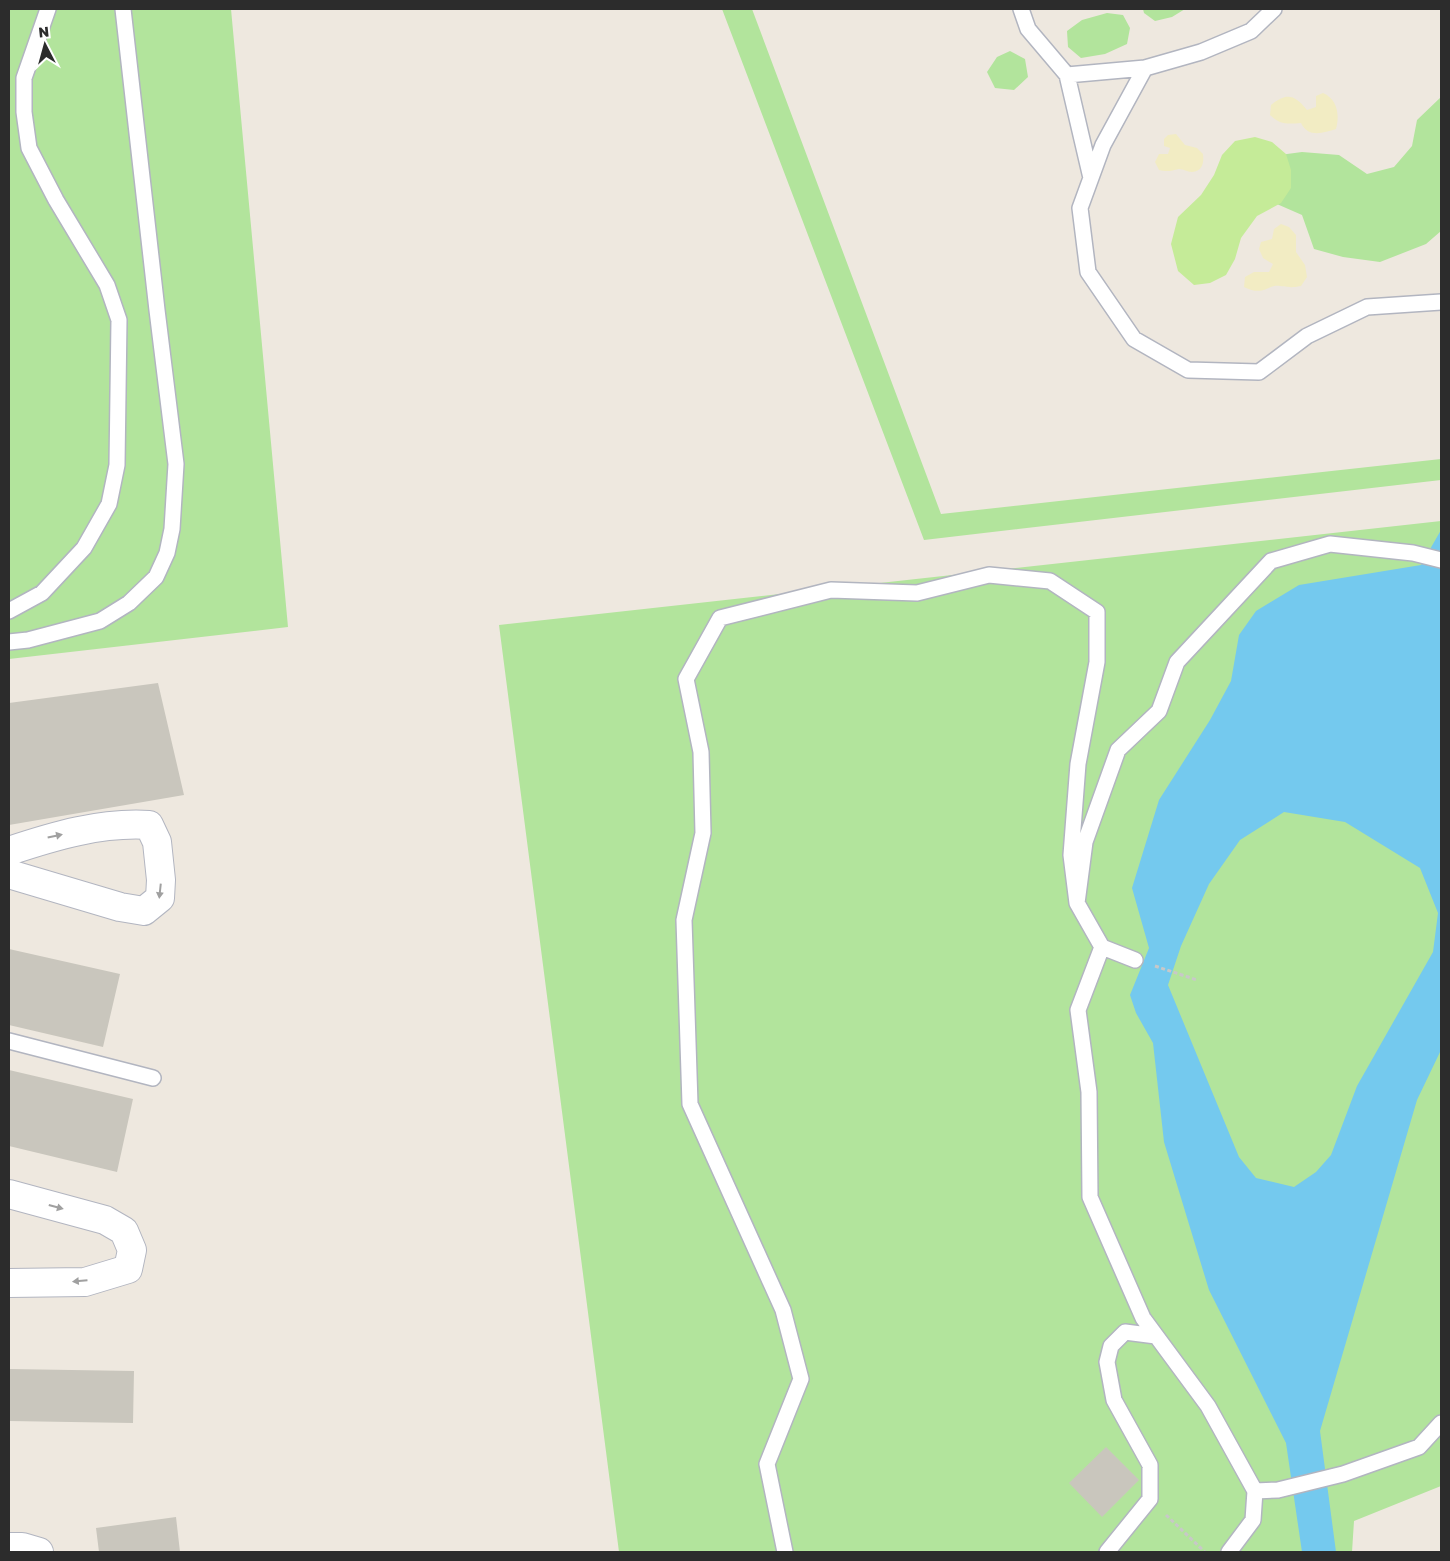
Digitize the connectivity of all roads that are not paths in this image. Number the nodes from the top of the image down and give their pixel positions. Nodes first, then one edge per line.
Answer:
1 (48, 9) edge
2 (123, 9) edge
3 (1021, 9) edge
4 (1274, 9) edge
5 (1146, 68) junction
6 (1067, 75) junction
7 (1091, 178) junction
8 (1441, 302) edge
9 (1441, 560) edge
10 (9, 611) edge
11 (9, 642) edge
12 (9, 851) edge
13 (9, 874) edge
14 (1077, 903) junction
15 (1102, 947) junction
16 (1135, 960) road end
17 (9, 1041) edge
18 (153, 1078) dead end
19 (9, 1194) edge
20 (9, 1283) edge
21 (1156, 1336) junction
22 (1441, 1422) edge
23 (1254, 1491) junction
24 (9, 1547) edge
25 (39, 1552) edge
26 (785, 1552) edge
27 (1107, 1552) edge
28 (1229, 1552) edge

1 - 10 lane
2 - 11 lane
3 - 6 lane
4 - 5 lane
5 - 6 lane
5 - 7 lane
6 - 7 lane
7 - 8 lane
9 - 14 lane
12 -> 13 street
14 - 15 lane
14 - 26 lane
15 - 16 lane
15 - 21 lane
17 - 18 lane
19 -> 20 street
21 - 23 lane
21 - 27 lane
22 - 23 lane
23 - 28 lane
24 - 25 street

